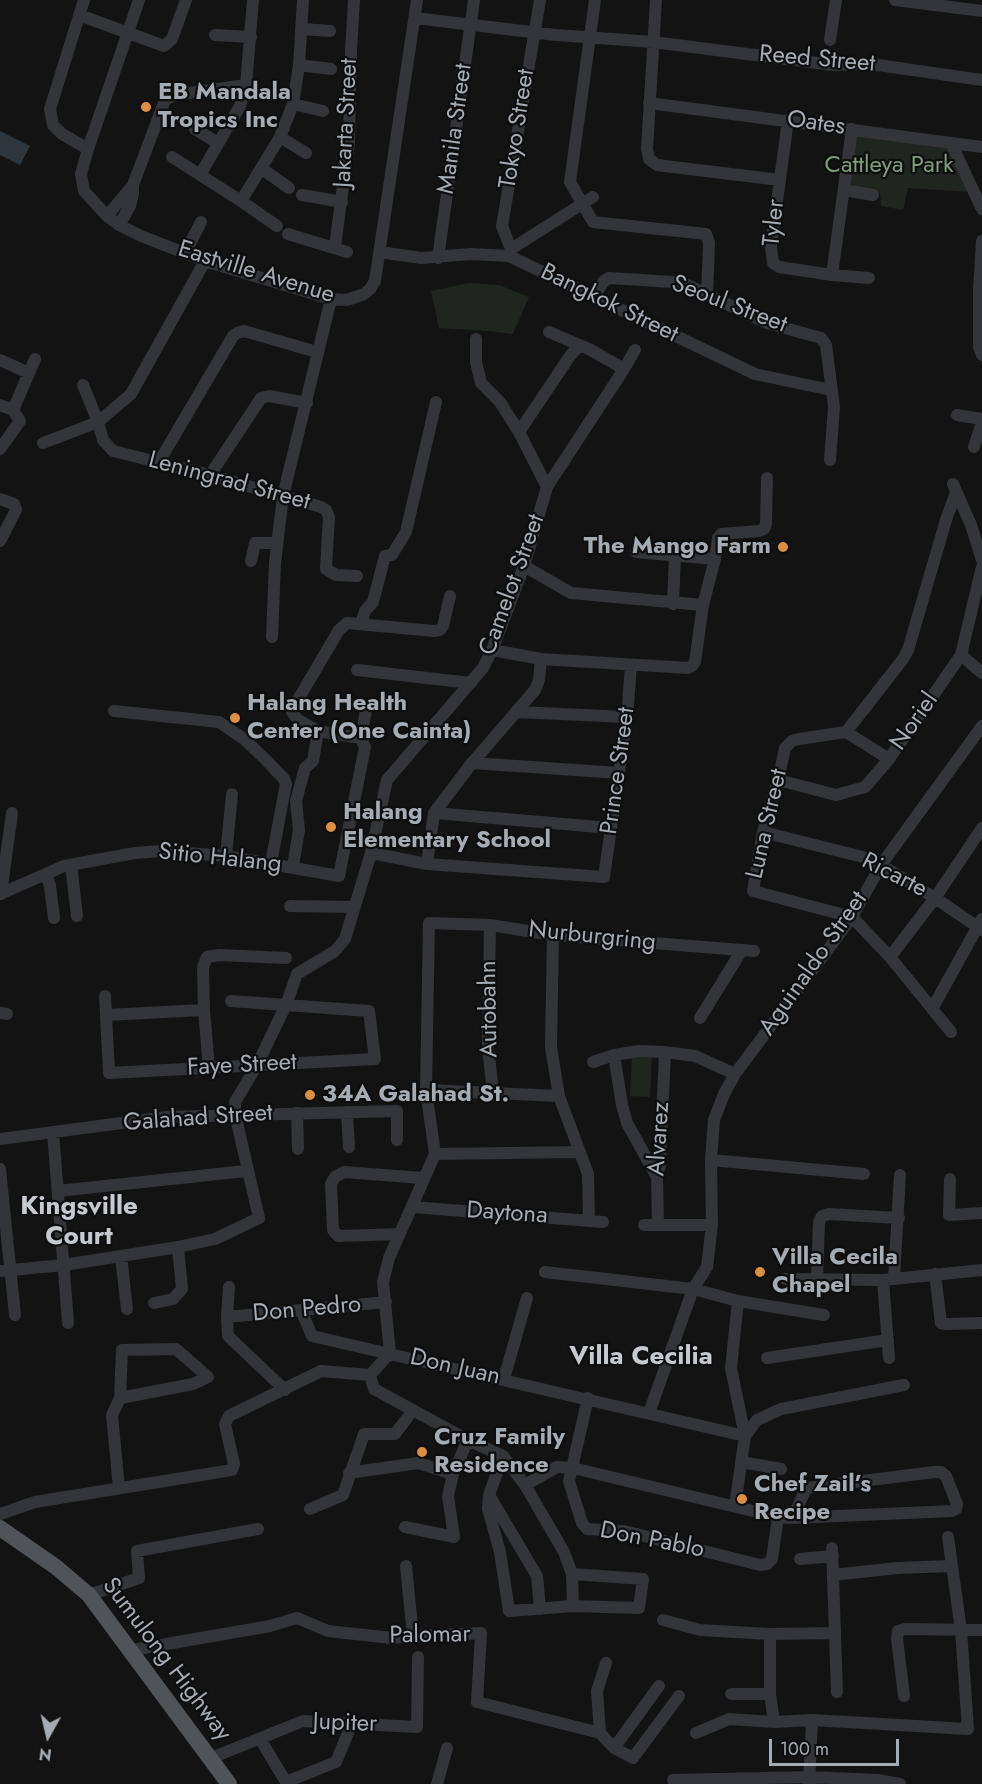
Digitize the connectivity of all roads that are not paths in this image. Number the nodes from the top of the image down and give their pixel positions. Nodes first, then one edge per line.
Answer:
1 (84, 0) edge
2 (139, 0) edge
3 (186, 0) edge
4 (253, 0) edge
5 (303, 0) edge
6 (354, 0) edge
7 (417, 0) edge
8 (474, 0) edge
9 (540, 0) edge
10 (595, 0) edge
11 (656, 0) edge
12 (836, 0) edge
13 (895, 0) edge
14 (922, 2) edge
15 (964, 4) edge
16 (982, 11) edge
17 (79, 15) junction
18 (415, 18) junction
19 (470, 24) junction
20 (302, 29) junction
21 (330, 31) dead end
22 (128, 33) junction
23 (534, 33) junction
24 (215, 35) dead end
25 (251, 37) junction
26 (589, 38) junction
27 (830, 40) dead end
28 (653, 42) junction
29 (299, 65) junction
30 (331, 69) dead end
31 (982, 80) edge
32 (246, 85) junction
33 (649, 103) junction
34 (293, 104) junction
35 (323, 111) dead end
36 (788, 120) junction
37 (195, 129) dead end
38 (852, 129) junction
39 (280, 136) junction
40 (218, 142) junction
41 (951, 142) junction
42 (982, 147) edge
43 (88, 148) junction
44 (306, 153) dead end
45 (172, 157) dead end
46 (261, 168) junction
47 (200, 174) junction
48 (780, 180) junction
49 (133, 185) junction
50 (289, 188) dead end
51 (844, 190) junction
52 (302, 195) dead end
53 (873, 195) dead end
54 (593, 197) dead end
55 (241, 201) junction
56 (342, 202) junction
57 (581, 204) junction
58 (982, 209) edge
59 (107, 216) junction
60 (201, 222) dead end
61 (119, 225) junction
62 (277, 226) dead end
63 (288, 234) dead end
64 (982, 242) edge
65 (334, 246) junction
66 (347, 252) dead end
67 (380, 252) junction
68 (510, 252) junction
69 (185, 254) junction
70 (438, 258) junction
71 (205, 261) junction
72 (832, 275) junction
73 (869, 278) dead end
74 (981, 289) edge
75 (707, 296) junction
76 (593, 297) junction
77 (331, 299) junction
78 (549, 332) dead end
79 (476, 339) dead end
80 (579, 346) junction
81 (635, 350) dead end
82 (317, 352) junction
83 (982, 354) edge
84 (35, 359) dead end
85 (0, 360) edge
86 (624, 369) junction
87 (29, 374) junction
88 (83, 385) dead end
89 (831, 390) junction
90 (436, 402) dead end
91 (307, 403) junction
92 (0, 405) edge
93 (16, 415) junction
94 (957, 415) dead end
95 (982, 421) edge
96 (98, 422) junction
97 (519, 432) junction
98 (43, 443) dead end
99 (974, 447) dead end
100 (0, 448) edge
101 (830, 460) dead end
102 (159, 462) junction
103 (210, 475) junction
104 (767, 478) dead end
105 (547, 487) junction
106 (283, 496) junction
107 (0, 499) edge
108 (0, 541) edge
109 (277, 543) junction
110 (636, 552) dead end
111 (675, 556) junction
112 (715, 559) junction
113 (982, 560) edge
114 (251, 561) dead end
115 (524, 566) junction
116 (982, 567) edge
117 (357, 576) dead end
118 (450, 596) dead end
119 (673, 604) junction
120 (978, 604) edge
121 (703, 605) junction
122 (361, 624) junction
123 (272, 637) dead end
124 (492, 650) junction
125 (961, 655) junction
126 (541, 659) junction
127 (631, 665) junction
128 (357, 670) dead end
129 (982, 673) edge
130 (471, 683) junction
131 (366, 710) dead end
132 (114, 711) dead end
133 (517, 712) junction
134 (627, 717) junction
135 (982, 726) edge
136 (318, 731) junction
137 (846, 732) junction
138 (361, 738) junction
139 (889, 759) junction
140 (472, 763) junction
141 (619, 773) junction
142 (778, 780) junction
143 (232, 794) dead end
144 (12, 813) dead end
145 (434, 813) junction
146 (611, 828) junction
147 (982, 828) edge
148 (763, 832) junction
149 (371, 853) junction
150 (226, 856) junction
151 (271, 863) junction
152 (71, 864) junction
153 (427, 864) junction
154 (881, 865) junction
155 (293, 866) junction
156 (46, 874) junction
157 (1, 894) edge
158 (935, 898) junction
159 (290, 906) dead end
160 (353, 907) junction
161 (77, 916) dead end
162 (852, 917) junction
163 (54, 918) dead end
164 (489, 925) junction
165 (980, 926) edge
166 (553, 935) junction
167 (890, 957) junction
168 (286, 958) dead end
169 (105, 996) dead end
170 (231, 1001) dead end
171 (286, 1005) junction
172 (204, 1010) junction
173 (932, 1010) junction
174 (106, 1015) junction
175 (700, 1018) dead end
176 (951, 1032) dead end
177 (665, 1052) junction
178 (614, 1055) junction
179 (593, 1062) dead end
180 (257, 1065) junction
181 (209, 1068) junction
182 (735, 1074) junction
183 (426, 1090) junction
184 (494, 1093) junction
185 (559, 1096) junction
186 (347, 1112) junction
187 (297, 1113) junction
188 (234, 1114) junction
189 (54, 1132) junction
190 (0, 1138) edge
191 (397, 1140) dead end
192 (349, 1147) dead end
193 (298, 1149) dead end
194 (579, 1152) junction
195 (435, 1154) junction
196 (711, 1160) junction
197 (0, 1169) edge
198 (246, 1171) junction
199 (864, 1174) dead end
200 (900, 1175) dead end
201 (657, 1177) junction
202 (423, 1178) junction
203 (950, 1179) dead end
204 (58, 1191) junction
205 (412, 1207) junction
206 (982, 1213) edge
207 (899, 1218) junction
208 (589, 1221) junction
209 (603, 1222) dead end
210 (644, 1225) dead end
211 (658, 1225) junction
212 (711, 1225) junction
213 (400, 1234) junction
214 (178, 1247) junction
215 (121, 1256) junction
216 (64, 1265) junction
217 (982, 1270) edge
218 (5, 1271) edge
219 (545, 1272) dead end
220 (934, 1274) junction
221 (784, 1279) dead end
222 (817, 1279) junction
223 (888, 1279) junction
224 (229, 1287) dead end
225 (693, 1290) junction
226 (527, 1299) dead end
227 (738, 1301) junction
228 (386, 1302) junction
229 (154, 1303) dead end
230 (127, 1309) dead end
231 (301, 1310) junction
232 (15, 1315) dead end
233 (825, 1315) dead end
234 (227, 1317) junction
235 (68, 1323) dead end
236 (982, 1323) edge
237 (888, 1340) junction
238 (390, 1353) junction
239 (766, 1358) dead end
240 (889, 1358) dead end
241 (370, 1375) junction
242 (504, 1379) junction
243 (904, 1385) dead end
244 (285, 1390) junction
245 (120, 1398) junction
246 (588, 1398) junction
247 (413, 1410) junction
248 (649, 1413) junction
249 (745, 1436) junction
250 (468, 1440) junction
251 (503, 1456) junction
252 (741, 1462) junction
253 (573, 1468) junction
254 (781, 1469) dead end
255 (349, 1473) junction
256 (453, 1474) junction
257 (525, 1485) junction
258 (119, 1488) junction
259 (489, 1495) junction
260 (735, 1506) junction
261 (310, 1509) dead end
262 (0, 1514) edge
263 (778, 1517) junction
264 (794, 1518) junction
265 (405, 1527) dead end
266 (0, 1528) edge
267 (258, 1529) dead end
268 (948, 1537) dead end
269 (800, 1559) dead end
270 (406, 1566) dead end
271 (951, 1566) junction
272 (572, 1574) junction
273 (834, 1575) junction
274 (90, 1595) junction
275 (573, 1606) junction
276 (540, 1609) junction
277 (663, 1620) dead end
278 (961, 1630) junction
279 (982, 1630) edge
280 (835, 1633) junction
281 (770, 1634) junction
282 (413, 1635) junction
283 (132, 1650) junction
284 (418, 1657) dead end
285 (606, 1663) dead end
286 (658, 1686) dead end
287 (837, 1692) dead end
288 (731, 1694) dead end
289 (770, 1694) junction
290 (679, 1696) dead end
291 (904, 1696) dead end
292 (812, 1720) junction
293 (774, 1722) junction
294 (352, 1723) junction
295 (600, 1733) junction
296 (696, 1734) dead end
297 (260, 1739) junction
298 (447, 1748) dead end
299 (614, 1748) junction
300 (210, 1758) junction
301 (673, 1780) dead end
302 (809, 1781) edge
303 (229, 1784) edge
304 (437, 1784) edge
305 (900, 1784) edge

1 - 17 street
2 - 22 street, Eastville Avenue
3 - 22 street
4 - 25 street
5 - 20 street
6 - 56 street, Jakarta Street
7 - 18 street, Eastville Avenue
8 - 19 street, Manila Street
9 - 23 street, Tokyo Street
10 - 26 street
11 - 28 street
12 - 27 street
13 - 14 street
14 - 15 street
15 - 16 street
17 - 22 street
17 - 43 street
18 - 19 street
18 - 67 street, Eastville Avenue
19 - 23 street
19 - 70 street, Manila Street
20 - 21 street
20 - 29 street
22 - 43 street, Eastville Avenue
23 - 26 street
23 - 68 street, Tokyo Street
24 - 25 street
25 - 32 street
26 - 28 street
26 - 57 street
28 - 31 street, Reed Street
28 - 33 street
29 - 30 street
29 - 34 street
32 - 40 street
32 - 49 street
33 - 36 street, Oates
33 - 48 street
34 - 35 street
34 - 39 street
36 - 38 street, Oates
36 - 48 street, Tyler
37 - 40 street
38 - 41 street, Oates
38 - 51 street
39 - 44 street
39 - 46 street
40 - 47 street
41 - 42 street, Oates
41 - 58 street
43 - 59 street, Eastville Avenue
45 - 47 street
46 - 50 street
46 - 55 street
47 - 55 street
48 - 72 street, Tyler
49 - 59 street
49 - 61 street
51 - 53 street
51 - 72 street
52 - 56 street
54 - 57 street
55 - 62 street
56 - 65 street, Jakarta Street
57 - 68 street
57 - 75 street
59 - 61 street, Eastville Avenue
60 - 69 street
61 - 69 street, Eastville Avenue
63 - 65 street
64 - 74 street
65 - 66 street
67 - 70 street, Bangkok Street
67 - 77 street, Eastville Avenue
68 - 70 street, Bangkok Street
68 - 76 street, Bangkok Street
69 - 71 street, Eastville Avenue
71 - 77 street, Eastville Avenue
71 - 96 street
72 - 73 street, Tyler
74 - 83 street
75 - 76 street, Seoul Street
75 - 89 street, Seoul Street
76 - 89 street, Bangkok Street
77 - 82 street
78 - 80 street
79 - 97 street
80 - 86 street
80 - 97 street
81 - 86 street, Camelot Street
82 - 91 street
82 - 102 street
84 - 87 street
85 - 87 street
86 - 105 street, Camelot Street
87 - 93 street
88 - 96 street, Leningrad Street
89 - 101 street, Seoul Street
90 - 122 street
91 - 103 street
91 - 106 street
92 - 93 street
93 - 100 street
94 - 95 street
95 - 99 street
96 - 98 street
96 - 102 street, Leningrad Street
97 - 105 street
102 - 103 street, Leningrad Street
103 - 106 street, Leningrad Street
104 - 112 street
105 - 115 street, Camelot Street
106 - 109 street
106 - 117 street, Leningrad Street
107 - 108 street
109 - 114 street
109 - 123 street
110 - 111 street
111 - 112 street
111 - 119 street
112 - 121 street
113 - 137 street
115 - 119 street
115 - 124 street, Camelot Street
116 - 120 street, Noriel
118 - 122 street
119 - 121 street
120 - 125 street, Noriel
121 - 127 street
122 - 136 street
124 - 126 street
124 - 130 street, Camelot Street
125 - 129 street
125 - 139 street, Noriel
126 - 127 street
126 - 133 street
127 - 134 street, Prince Street
128 - 130 street
130 - 149 street, Camelot Street
131 - 138 street
132 - 151 street
133 - 134 street
133 - 140 street
134 - 141 street, Prince Street
135 - 154 street, Aguinaldo Street
136 - 138 street
136 - 155 street
137 - 139 street
137 - 142 street, Luna Street
138 - 155 street, Sitio Halang
139 - 142 street, Noriel
140 - 141 street
140 - 145 street
141 - 146 street, Prince Street
142 - 148 street, Luna Street
143 - 150 street
144 - 157 street
145 - 146 street
145 - 153 street
146 - 153 street, Prince Street
147 - 158 street
148 - 154 street, Ricarte
148 - 162 street, Luna Street
149 - 153 street
149 - 160 street, Camelot Street
150 - 151 street, Sitio Halang
150 - 152 street, Sitio Halang
151 - 155 street, Sitio Halang
152 - 156 street, Sitio Halang
152 - 161 street
154 - 158 street, Ricarte
154 - 162 street, Aguinaldo Street
156 - 157 street, Sitio Halang
156 - 163 street
158 - 165 street, Ricarte
158 - 167 street
159 - 160 street
160 - 171 street, Camelot Street
162 - 167 street
162 - 182 street, Aguinaldo Street
164 - 166 street, Nurburgring
164 - 183 street, Nurburgring
164 - 184 street, Autobahn
165 - 173 street
166 - 175 street, Nurburgring
166 - 185 street
167 - 173 street
168 - 172 street
169 - 174 street
170 - 171 street
171 - 180 street, Camelot Street
171 - 180 street, Faye Street
172 - 174 street
172 - 181 street
173 - 176 street
174 - 181 street, Faye Street
177 - 178 street
177 - 182 street
177 - 201 street, Alvarez
178 - 179 street
178 - 201 street
180 - 181 street, Faye Street
180 - 188 street, Camelot Street
182 - 196 street, Aguinaldo Street
183 - 184 street
183 - 195 street
184 - 185 street
185 - 194 street
186 - 187 street, Galahad Street
186 - 191 street, Galahad Street
186 - 192 street
187 - 188 street, Galahad Street
187 - 193 street
188 - 189 street, Galahad Street
188 - 198 street
189 - 190 street, Galahad Street
189 - 204 street
194 - 195 street
194 - 208 street
195 - 202 street
196 - 199 street
196 - 212 street, Aguinaldo Street
197 - 218 street
198 - 204 street
198 - 214 street
200 - 207 street
201 - 211 street, Alvarez
202 - 205 street
202 - 213 street
203 - 206 street
204 - 216 street
205 - 208 street, Daytona
205 - 213 street
207 - 222 street
207 - 223 street
208 - 209 street, Daytona
210 - 211 street
211 - 212 street
212 - 225 street, Aguinaldo Street
213 - 228 street
214 - 215 street
214 - 229 street
215 - 216 street
215 - 230 street
216 - 218 street
216 - 235 street
217 - 220 street
218 - 232 street
219 - 225 street
220 - 223 street
220 - 236 street
221 - 222 street
222 - 223 street
223 - 237 street
224 - 234 street
225 - 227 street
225 - 248 street, Aguinaldo Street
226 - 242 street
227 - 233 street
227 - 249 street
228 - 231 street, Don Pedro
228 - 238 street
231 - 234 street, Don Pedro
231 - 238 street
234 - 244 street
237 - 239 street
237 - 240 street
238 - 241 street, Don Juan
238 - 242 street, Don Juan
241 - 244 street
241 - 247 street
242 - 246 street, Don Juan
243 - 249 street
244 - 258 street
245 - 245 street
245 - 258 street
246 - 248 street, Don Juan
246 - 253 street, Don Pablo
247 - 250 street
247 - 255 street
248 - 249 street, Don Juan
249 - 252 street
250 - 251 street
250 - 256 street
251 - 257 street
251 - 259 street
252 - 254 street
252 - 260 street
253 - 257 street
253 - 260 street
253 - 263 street, Don Pablo
255 - 256 street
255 - 261 street
256 - 265 street
257 - 272 street
258 - 262 street
259 - 276 street
259 - 276 street
260 - 263 street
263 - 264 street
264 - 264 street
266 - 274 main road, Sumulong Highway
267 - 274 street
268 - 271 street
269 - 273 street
270 - 282 street
271 - 273 street
271 - 278 street
272 - 275 street
272 - 275 street
273 - 280 street
274 - 283 main road, Sumulong Highway
275 - 276 street
277 - 281 street
278 - 279 street
278 - 291 street
278 - 292 street
280 - 281 street
280 - 287 street
281 - 289 street
282 - 283 street, Palomar
282 - 295 street, Palomar
283 - 300 main road, Sumulong Highway
284 - 294 street, Jupiter
285 - 295 street
286 - 299 street
288 - 289 street
289 - 293 street
290 - 299 street
292 - 293 street
292 - 302 street
293 - 296 street
294 - 297 street, Jupiter
294 - 297 street
295 - 299 street
297 - 300 street, Jupiter
298 - 304 street
300 - 303 main road, Sumulong Highway
301 - 302 street
302 - 305 street

